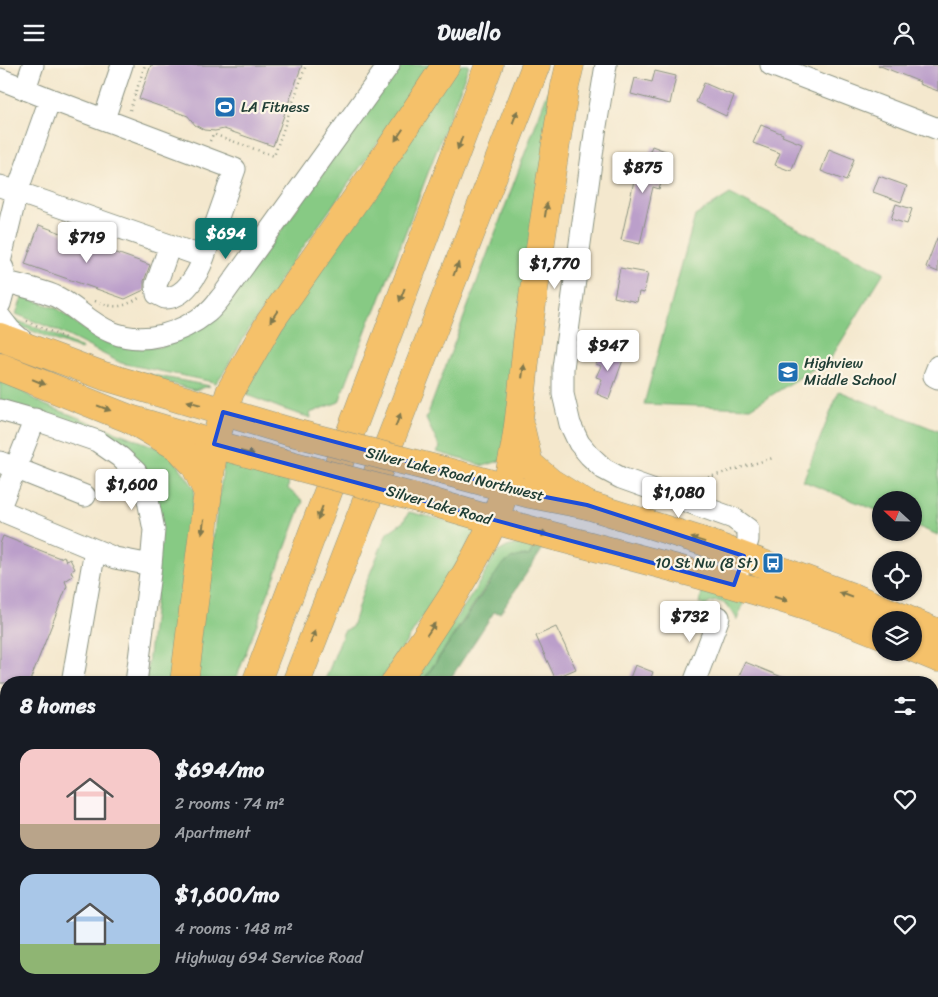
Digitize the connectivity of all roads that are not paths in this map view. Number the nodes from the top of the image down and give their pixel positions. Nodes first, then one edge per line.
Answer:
1 (33, 65) edge
2 (122, 65) edge
3 (389, 65) edge
4 (446, 65) edge
5 (489, 65) edge
6 (536, 65) edge
7 (570, 65) edge
8 (606, 65) edge
9 (771, 65) edge
10 (0, 79) edge
11 (25, 89) junction
12 (50, 99) junction
13 (104, 119) junction
14 (938, 129) edge
15 (9, 189) edge
16 (170, 245) junction
17 (204, 257) junction
18 (0, 261) edge
19 (6, 282) junction
20 (0, 304) edge
21 (0, 317) edge
22 (0, 337) edge
23 (33, 349) junction
24 (938, 366) edge
25 (0, 367) edge
26 (938, 378) edge
27 (0, 410) edge
28 (223, 412) junction
29 (518, 413) junction
30 (35, 419) junction
31 (130, 419) junction
32 (214, 444) junction
33 (8, 465) edge
34 (504, 488) junction
35 (208, 493) junction
36 (84, 496) dead end
37 (587, 505) junction
38 (494, 521) junction
39 (95, 550) junction
40 (744, 556) junction
41 (151, 565) junction
42 (734, 585) junction
43 (885, 611) edge
44 (719, 617) dead end
45 (922, 626) edge
46 (872, 630) edge
47 (938, 633) edge
48 (922, 651) edge
49 (938, 658) edge
50 (73, 676) edge
51 (137, 676) edge
52 (185, 676) edge
53 (259, 676) edge
54 (299, 676) edge
55 (400, 676) edge
56 (697, 676) edge

1 - 11 street
2 - 13 street
3 - 19 street
4 -> 28 main road
5 -> 53 main road
54 -> 6 main road
29 -> 7 main road
8 - 40 street
9 - 14 street
10 - 11 street
11 - 12 street
12 - 13 street
12 - 15 street
13 - 17 street
15 - 16 street
15 - 18 street
16 - 17 street
16 - 17 street
18 - 19 street
19 - 20 street
21 - 23 street
22 - 23 main road, Silver Lake Road Northwest
28 -> 23 main road, Silver Lake Road Northwest
24 - 26 street
25 -> 31 main road, Silver Lake Road
27 - 30 street
28 - 32 main road
28 - 34 main road, Silver Lake Road Northwest, bridge
29 - 34 main road
29 - 37 main road
30 - 33 street
30 - 41 street
31 - 32 main road, Silver Lake Road
31 - 35 main road
32 - 35 main road
32 -> 38 main road, Silver Lake Road, bridge
33 - 36 street
33 - 39 street
34 - 37 main road, Silver Lake Road Northwest
34 - 38 main road
35 -> 52 main road
40 -> 37 main road, Silver Lake Road Northwest
38 -> 42 main road, Silver Lake Road
55 -> 38 main road
39 - 41 street
39 - 50 street
40 - 42 street
43 -> 40 main road, Silver Lake Road Northwest
41 - 51 street
42 -> 46 main road, Silver Lake Road
44 - 56 street
45 - 47 main road
48 - 49 main road

